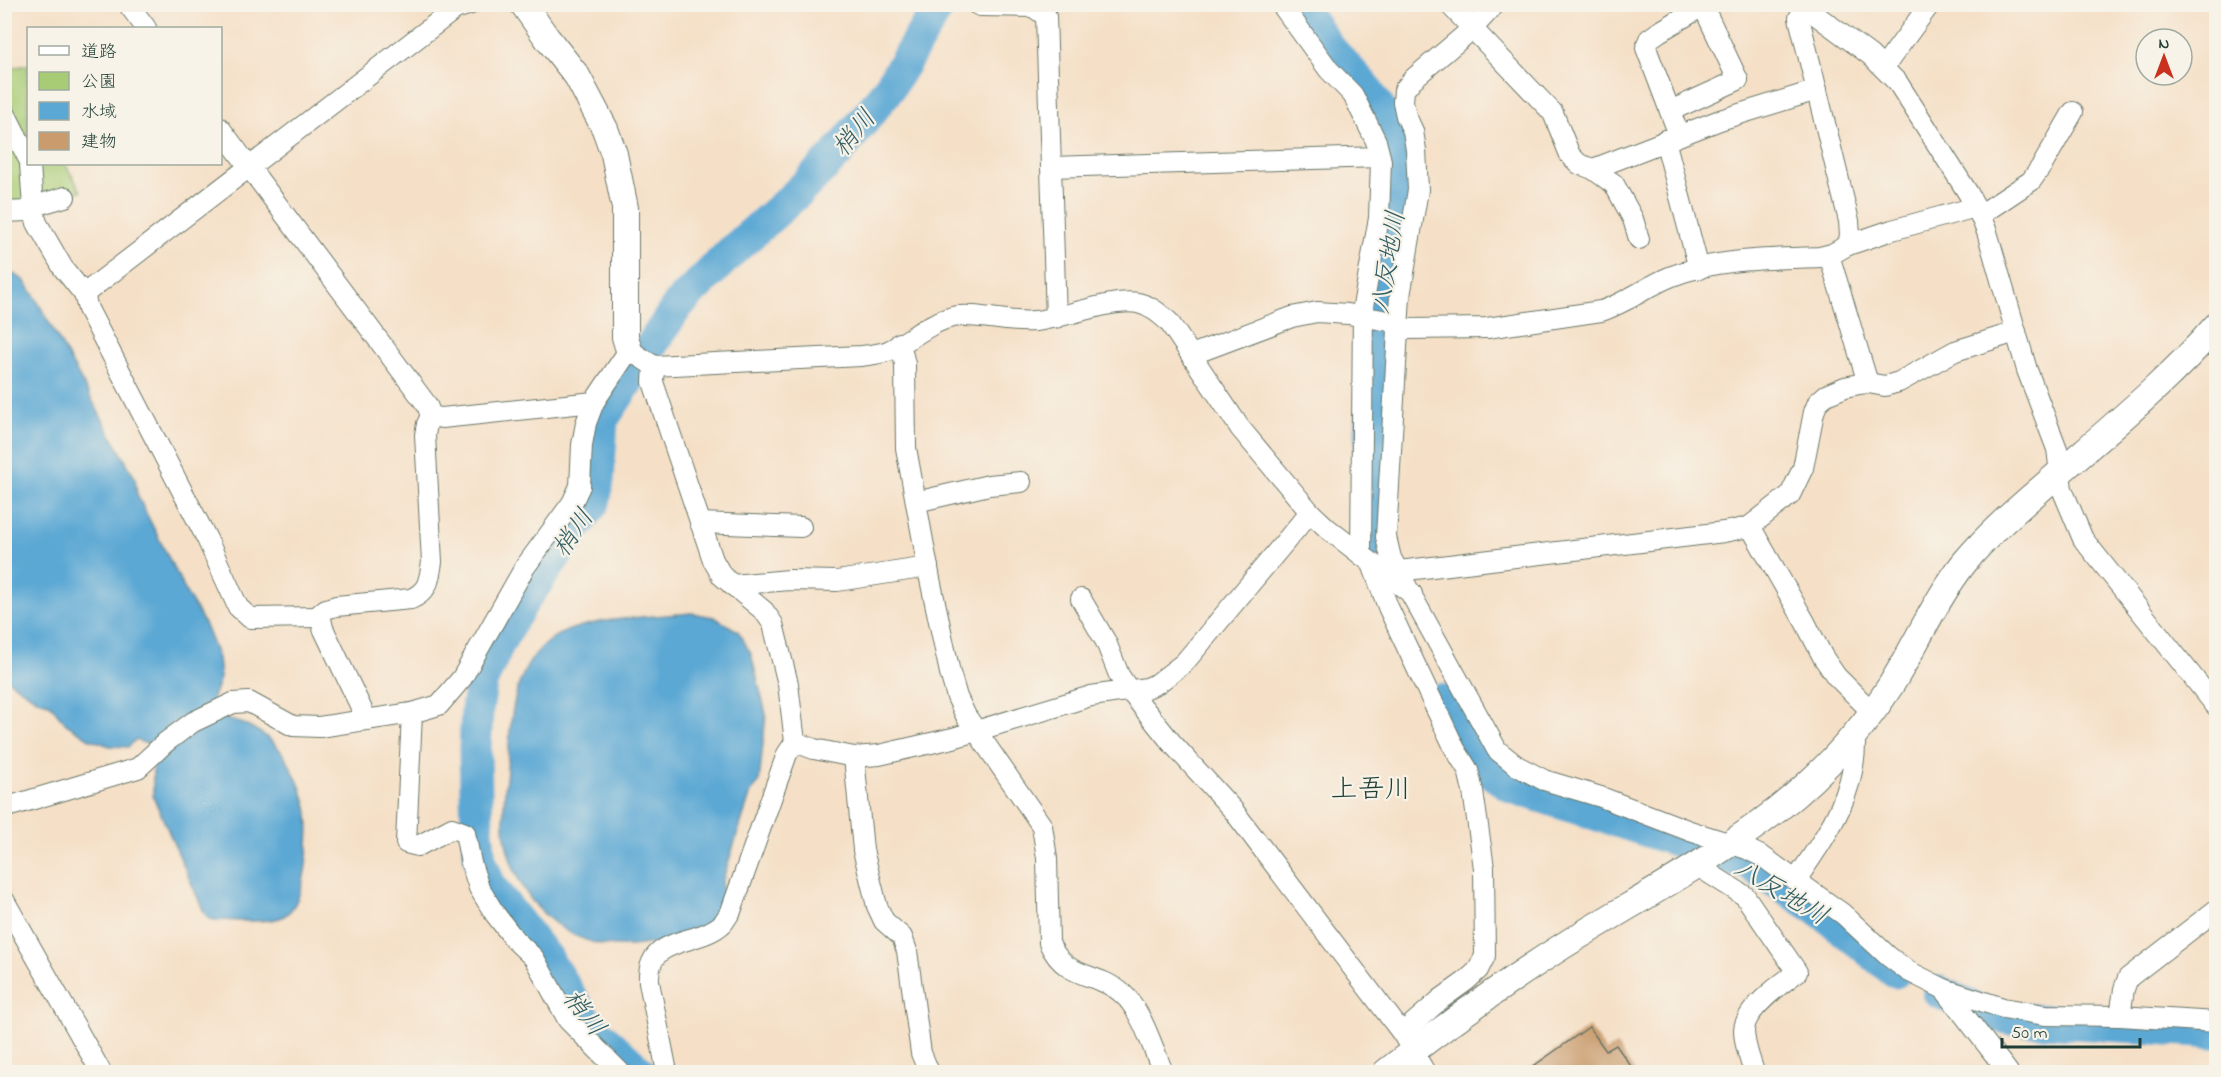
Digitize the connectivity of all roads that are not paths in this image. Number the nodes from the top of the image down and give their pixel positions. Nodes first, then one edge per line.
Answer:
1 (128, 4) edge
2 (471, 4) edge
3 (523, 4) edge
4 (976, 4) edge
5 (1281, 4) edge
6 (1449, 4) edge
7 (1495, 4) edge
8 (1930, 4) edge
9 (1705, 5) edge
10 (1802, 6) edge
11 (145, 27) edge
12 (1472, 29) junction
13 (1884, 67) junction
14 (1817, 90) junction
15 (4, 111) edge
16 (1670, 111) junction
17 (2073, 112) dead end
18 (222, 131) edge
19 (1672, 137) junction
20 (27, 156) edge
21 (1380, 157) junction
22 (30, 165) edge
23 (1051, 167) junction
24 (250, 168) junction
25 (1593, 169) junction
26 (65, 197) dead end
27 (33, 207) junction
28 (1978, 211) junction
29 (4, 212) edge
30 (1639, 239) dead end
31 (1848, 245) junction
32 (1829, 255) junction
33 (1699, 269) junction
34 (84, 294) junction
35 (1056, 318) junction
36 (1363, 318) junction
37 (1398, 325) junction
38 (2217, 326) edge
39 (2016, 332) junction
40 (900, 344) junction
41 (631, 352) junction
42 (1191, 355) junction
43 (654, 366) junction
44 (1868, 383) junction
45 (594, 402) junction
46 (431, 416) junction
47 (2060, 473) junction
48 (1022, 482) dead end
49 (916, 502) junction
50 (1310, 512) junction
51 (700, 523) junction
52 (1750, 525) junction
53 (801, 527) dead end
54 (1366, 559) junction
55 (928, 567) junction
56 (1399, 571) junction
57 (732, 585) junction
58 (1412, 594) junction
59 (1081, 599) dead end
60 (320, 617) junction
61 (1129, 690) junction
62 (2217, 706) edge
63 (1872, 711) junction
64 (412, 713) junction
65 (367, 720) junction
66 (976, 731) junction
67 (1855, 733) junction
68 (795, 742) junction
69 (854, 757) junction
70 (4, 808) edge
71 (1728, 845) junction
72 (1696, 865) junction
73 (1796, 880) junction
74 (4, 900) edge
75 (2217, 910) edge
76 (1944, 989) junction
77 (2120, 1016) junction
78 (2217, 1022) edge
79 (1413, 1052) edge
80 (101, 1072) edge
81 (620, 1072) edge
82 (667, 1072) edge
83 (929, 1072) edge
84 (1163, 1072) edge
85 (1386, 1072) edge
86 (1754, 1072) edge
87 (2008, 1072) edge

1 - 11 street
2 - 24 street
3 - 41 street
4 - 23 street
5 - 21 street
6 - 12 street
7 - 12 street
8 - 13 street
9 - 16 street
9 - 16 street
10 - 13 street
10 - 14 street
12 - 25 street
12 - 37 street
13 - 28 street
14 - 19 street
14 - 31 street
15 - 20 street
16 - 19 street
17 - 28 street
18 - 24 street
19 - 25 street
19 - 33 street
21 - 23 street
21 - 36 street
22 - 27 street
23 - 35 street
24 - 34 street
24 - 46 street
25 - 30 street
26 - 27 street
27 - 29 street
27 - 34 street
28 - 31 street
28 - 39 street
31 - 32 street
32 - 33 street
32 - 44 street
33 - 37 street
34 - 60 street
35 - 40 street
35 - 42 street
36 - 37 street
36 - 42 street
36 - 54 street
37 - 56 street
38 - 47 street
39 - 44 street
39 - 47 street
40 - 43 street
40 - 49 street
41 - 43 street
41 - 45 street
42 - 50 street
43 - 51 street
44 - 52 street
45 - 46 street
45 - 64 street
46 - 60 street
47 - 62 street
47 - 63 street
48 - 49 street
49 - 55 street
50 - 54 street
50 - 61 street
51 - 53 street
51 - 57 street
52 - 56 street
52 - 63 street
54 - 58 street
54 - 79 street
55 - 57 street
55 - 66 street
56 - 58 street
57 - 68 street
58 - 71 street
59 - 61 street
60 - 65 street
61 - 66 street
61 - 79 street
63 - 67 street
64 - 65 street
64 - 81 street
65 - 70 street
66 - 69 street
66 - 84 street
67 - 71 street
67 - 73 street
68 - 69 street
68 - 82 street
69 - 83 street
71 - 72 street
71 - 73 street
72 - 79 street
72 - 86 street
73 - 76 street
74 - 80 street
75 - 77 street
76 - 77 street
76 - 87 street
77 - 78 street
79 - 85 street

